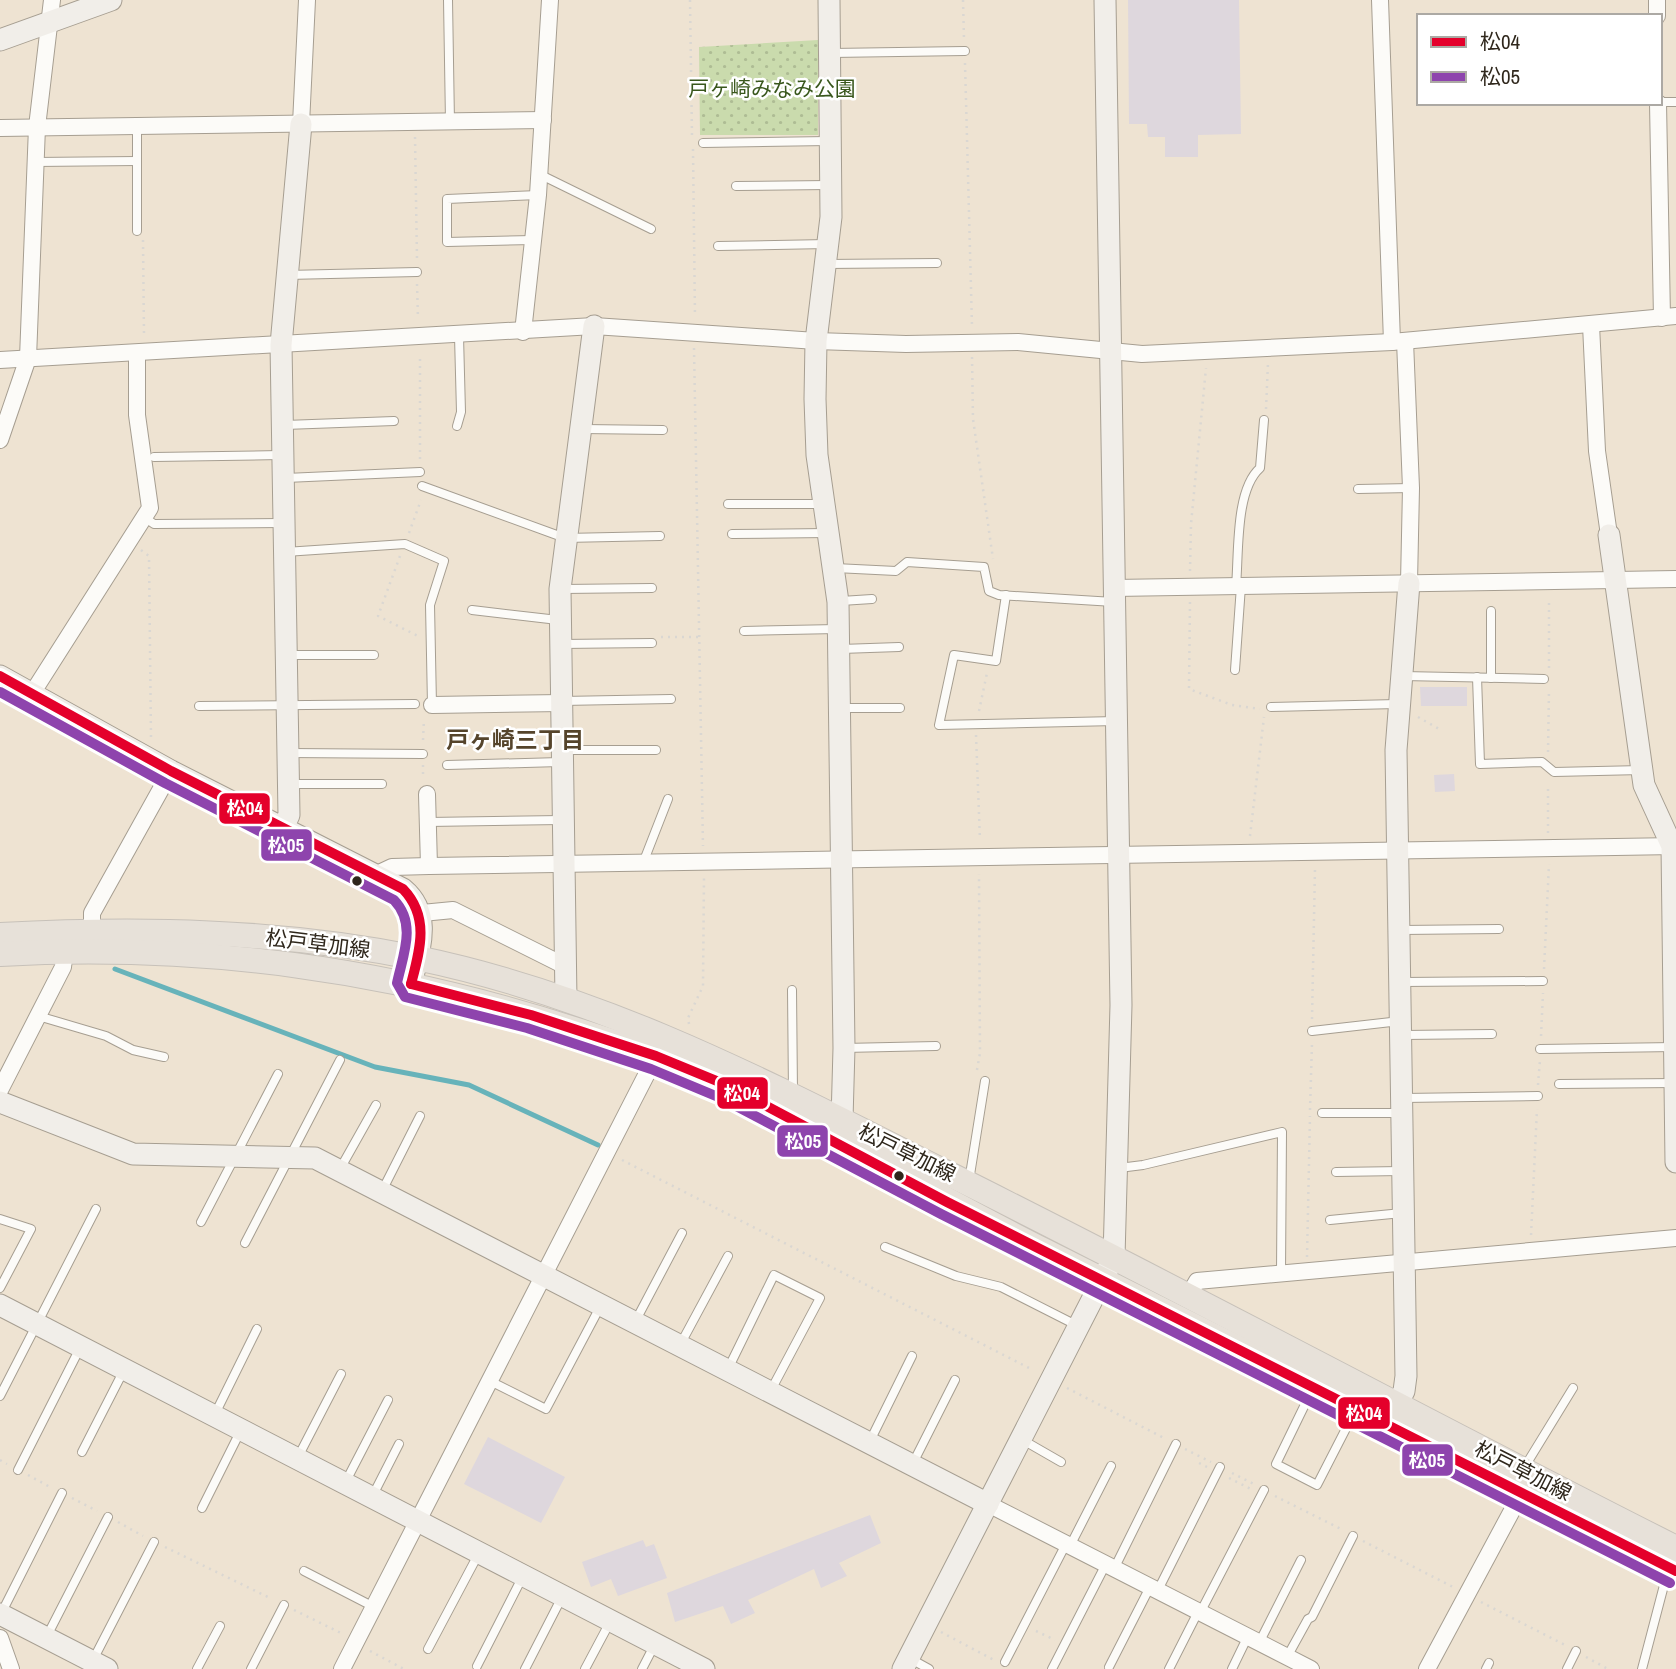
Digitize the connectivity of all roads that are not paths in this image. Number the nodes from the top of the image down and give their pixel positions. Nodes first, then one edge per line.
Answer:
1 (111, 0) edge
2 (307, 0) edge
3 (448, 0) edge
4 (550, 0) edge
5 (829, 0) edge
6 (1105, 0) edge
7 (1380, 0) edge
8 (51, 10) edge
9 (0, 40) edge
10 (965, 51) dead end
11 (829, 53) junction
12 (1659, 105) edge
13 (543, 120) junction
14 (450, 122) junction
15 (301, 124) junction
16 (137, 126) junction
17 (37, 127) junction
18 (0, 128) edge
19 (831, 141) junction
20 (703, 143) dead end
21 (137, 161) junction
22 (35, 162) junction
23 (539, 174) junction
24 (831, 185) junction
25 (736, 186) dead end
26 (538, 195) junction
27 (651, 229) dead end
28 (137, 231) dead end
29 (533, 240) junction
30 (718, 246) dead end
31 (827, 254) junction
32 (937, 263) dead end
33 (417, 272) road end
34 (287, 275) junction
35 (1669, 317) edge
36 (1591, 325) junction
37 (594, 326) junction
38 (523, 332) junction
39 (459, 336) junction
40 (816, 341) junction
41 (1398, 342) junction
42 (281, 345) junction
43 (1110, 352) junction
44 (137, 353) junction
45 (28, 358) junction
46 (0, 360) edge
47 (1264, 420) road end
48 (394, 421) dead end
49 (283, 425) junction
50 (457, 426) dead end
51 (580, 429) junction
52 (663, 429) dead end
53 (0, 440) edge
54 (283, 455) junction
55 (154, 457) dead end
56 (419, 472) road end
57 (284, 479) junction
58 (422, 485) road end
59 (1411, 488) junction
60 (1358, 489) dead end
61 (825, 504) junction
62 (728, 505) dead end
63 (147, 520) junction
64 (285, 523) junction
65 (830, 533) junction
66 (732, 534) dead end
67 (1609, 535) joint
68 (660, 536) dead end
69 (565, 538) junction
70 (285, 552) junction
71 (835, 568) junction
72 (1676, 579) edge
73 (1615, 580) junction
74 (1409, 583) junction
75 (1238, 586) junction
76 (652, 588) dead end
77 (560, 589) junction
78 (1006, 595) junction
79 (1114, 595) junction
80 (872, 599) dead end
81 (838, 602) junction
82 (472, 610) dead end
83 (1491, 611) dead end
84 (561, 621) junction
85 (744, 631) dead end
86 (838, 639) junction
87 (652, 643) road end
88 (561, 644) junction
89 (899, 647) dead end
90 (286, 655) junction
91 (374, 655) dead end
92 (1235, 670) dead end
93 (0, 676) edge
94 (1401, 676) junction
95 (1477, 677) junction
96 (1491, 677) junction
97 (1544, 679) dead end
98 (33, 692) junction
99 (671, 699) dead end
100 (562, 702) junction
101 (415, 704) dead end
102 (1398, 704) junction
103 (286, 705) junction
104 (432, 705) joint
105 (200, 706) dead end
106 (1271, 707) dead end
107 (839, 708) junction
108 (900, 708) dead end
109 (1116, 721) junction
110 (656, 750) dead end
111 (288, 753) junction
112 (423, 754) dead end
113 (563, 756) junction
114 (447, 765) dead end
115 (1642, 770) junction
116 (171, 771) junction
117 (289, 784) junction
118 (382, 784) dead end
119 (428, 794) dead end
120 (668, 799) dead end
121 (564, 820) junction
122 (428, 822) junction
123 (283, 828) junction
124 (1674, 846) edge
125 (1397, 851) junction
126 (1118, 855) junction
127 (841, 860) junction
128 (643, 863) junction
129 (564, 864) junction
130 (429, 866) junction
131 (375, 875) junction
132 (422, 913) junction
133 (1499, 929) dead end
134 (1399, 930) junction
135 (92, 931) junction
136 (0, 935) edge
137 (65, 950) junction
138 (0, 954) edge
139 (417, 958) junction
140 (567, 967) junction
141 (1543, 981) road end
142 (1399, 982) junction
143 (411, 984) junction
144 (792, 990) dead end
145 (566, 999) junction
146 (38, 1016) junction
147 (1400, 1028) junction
148 (1312, 1031) road end
149 (1492, 1034) dead end
150 (670, 1039) junction
151 (936, 1046) dead end
152 (1675, 1047) edge
153 (844, 1048) junction
154 (1540, 1049) road end
155 (164, 1057) dead end
156 (340, 1059) dead end
157 (278, 1074) dead end
158 (985, 1082) dead end
159 (1676, 1083) edge
160 (1559, 1084) dead end
161 (0, 1090) edge
162 (793, 1096) junction
163 (1538, 1096) road end
164 (0, 1102) edge
165 (376, 1105) dead end
166 (1401, 1105) junction
167 (1676, 1106) edge
168 (1322, 1113) dead end
169 (420, 1116) dead end
170 (842, 1120) junction
171 (235, 1156) junction
172 (291, 1157) junction
173 (1676, 1162) edge
174 (1117, 1168) junction
175 (340, 1169) junction
176 (1401, 1171) junction
177 (1336, 1172) dead end
178 (969, 1184) junction
179 (382, 1191) junction
180 (96, 1209) dead end
181 (1402, 1213) junction
182 (0, 1219) edge
183 (1330, 1220) dead end
184 (201, 1222) dead end
185 (682, 1233) dead end
186 (1676, 1238) edge
187 (245, 1243) dead end
188 (885, 1247) dead end
189 (728, 1256) dead end
190 (1114, 1257) junction
191 (1402, 1262) junction
192 (1281, 1273) junction
193 (544, 1276) junction
194 (1103, 1281) junction
195 (0, 1288) edge
196 (1189, 1295) junction
197 (0, 1305) edge
198 (601, 1305) junction
199 (635, 1322) junction
200 (37, 1324) junction
201 (1079, 1327) junction
202 (257, 1329) dead end
203 (680, 1345) junction
204 (81, 1347) junction
205 (912, 1356) dead end
206 (124, 1369) junction
207 (728, 1369) junction
208 (341, 1374) dead end
209 (955, 1380) dead end
210 (490, 1381) junction
211 (1314, 1387) junction
212 (1573, 1388) dead end
213 (770, 1392) junction
214 (0, 1396) edge
215 (388, 1399) dead end
216 (1396, 1406) junction
217 (1356, 1408) junction
218 (215, 1415) junction
219 (242, 1429) junction
220 (1021, 1439) junction
221 (869, 1443) junction
222 (399, 1444) dead end
223 (1176, 1444) road end
224 (82, 1452) dead end
225 (298, 1457) junction
226 (1062, 1462) dead end
227 (912, 1465) junction
228 (1111, 1466) dead end
229 (1219, 1469) road end
230 (18, 1470) road end
231 (1522, 1481) junction
232 (345, 1483) junction
233 (1263, 1492) road end
234 (62, 1493) road end
235 (372, 1497) junction
236 (988, 1504) junction
237 (202, 1508) dead end
238 (108, 1517) road end
239 (418, 1522) junction
240 (1353, 1536) road end
241 (154, 1542) road end
242 (1068, 1545) junction
243 (480, 1553) junction
244 (1301, 1560) dead end
245 (1674, 1562) edge
246 (1110, 1567) junction
247 (304, 1571) dead end
248 (523, 1576) junction
249 (1154, 1588) junction
250 (563, 1596) junction
251 (284, 1605) road end
252 (374, 1607) junction
253 (1199, 1612) junction
254 (0, 1614) edge
255 (611, 1621) junction
256 (220, 1626) dead end
257 (47, 1637) junction
258 (0, 1638) edge
259 (1253, 1640) junction
260 (655, 1644) junction
261 (428, 1649) dead end
262 (1576, 1651) road end
263 (1004, 1663) road end
264 (906, 1664) edge
265 (1298, 1664) edge
266 (93, 1665) edge
267 (477, 1666) dead end
268 (1109, 1667) dead end
269 (702, 1668) edge
270 (11, 1669) edge
271 (197, 1669) edge
272 (251, 1669) edge
273 (342, 1669) edge
274 (525, 1669) edge
275 (586, 1669) edge
276 (642, 1669) edge
277 (929, 1669) edge
278 (1052, 1669) edge
279 (1169, 1669) edge
280 (1231, 1669) edge
281 (1427, 1669) edge
282 (1567, 1669) edge
283 (1642, 1669) edge

1 - 8 street
2 - 15 street
3 - 14 lane
4 - 13 street
5 - 11 street
6 - 43 street
7 - 41 street
8 - 9 street
8 - 17 street
10 - 11 lane
11 - 19 street
12 - 35 street
13 - 14 street
13 - 23 street
14 - 15 street
15 - 16 street
15 - 34 street
16 - 17 street
16 - 21 lane
17 - 18 street
17 - 22 street
19 - 20 lane
19 - 24 street
21 - 22 lane
21 - 28 lane
22 - 45 street
23 - 26 street
23 - 27 lane
24 - 25 lane
24 - 31 street
26 - 29 street
26 - 29 lane
29 - 38 street
30 - 31 lane
31 - 32 lane
31 - 40 street
33 - 34 lane
34 - 42 street
35 - 36 street
36 - 41 street
36 - 67 street
37 - 38 street
37 - 40 street
37 - 51 street
38 - 39 street
39 - 42 street
39 - 50 lane
40 - 43 street
40 - 61 street
41 - 43 street
41 - 59 street
42 - 44 street
42 - 49 street
43 - 79 street
44 - 45 street
44 - 63 street
45 - 46 street
45 - 53 street
47 - 75 lane
48 - 49 lane
49 - 54 street
51 - 52 lane
51 - 69 street
54 - 55 lane
54 - 57 street
56 - 57 lane
57 - 64 street
58 - 69 lane
59 - 60 lane
59 - 74 street
61 - 62 lane
61 - 65 street
63 - 64 lane
63 - 98 street
64 - 70 street
65 - 66 lane
65 - 71 street
67 - 73 street
68 - 69 lane
69 - 77 street
70 - 90 street
70 - 104 lane
71 - 78 lane
71 - 81 street
72 - 73 street
73 - 74 street
73 - 115 street
74 - 75 street
74 - 94 street
75 - 79 street
75 - 92 lane
76 - 77 lane
77 - 84 street
78 - 79 lane
78 - 109 lane
79 - 109 street
80 - 81 lane
81 - 86 street
82 - 84 lane
83 - 96 lane
84 - 88 street
85 - 86 lane
86 - 89 lane
86 - 107 street
87 - 88 lane
88 - 100 street
90 - 91 lane
90 - 103 street
93 - 98 street
94 - 95 lane
94 - 102 street
95 - 96 lane
95 - 115 lane
96 - 97 lane
98 - 116 street
99 - 100 lane
100 - 104 street
100 - 113 street
101 - 103 lane
102 - 106 lane
102 - 125 street
103 - 105 lane
103 - 111 street
107 - 108 lane
107 - 127 street
109 - 126 street
110 - 113 lane
111 - 112 lane
111 - 117 street
113 - 114 lane
113 - 121 street
115 - 124 street
116 - 123 street
116 - 135 street
117 - 118 lane
117 - 123 street
119 - 122 street
120 - 128 lane
121 - 122 lane
121 - 129 street
122 - 130 street
123 - 131 street
124 - 125 street
124 - 152 street
125 - 126 street
125 - 134 street
126 - 127 street
126 - 174 street
127 - 128 street
127 - 153 street
128 - 129 street
129 - 130 street
129 - 140 street
130 - 131 street
131 - 132 street
132 - 139 street
132 - 140 street
133 - 134 lane
134 - 142 street
135 - 136 main road, 松戸草加線
135 - 139 main road, 松戸草加線
137 - 138 main road, 松戸草加線
137 - 143 main road, 松戸草加線
137 - 146 street
139 - 143 street
139 - 145 main road, 松戸草加線
140 - 145 street
141 - 142 lane
142 - 147 street
143 - 150 main road, 松戸草加線
144 - 162 lane
145 - 150 main road, 松戸草加線
146 - 155 lane
146 - 161 street
147 - 148 lane
147 - 149 lane
147 - 166 street
150 - 162 main road, 松戸草加線
150 - 193 street
150 - 194 main road, 松戸草加線
151 - 153 lane
152 - 154 lane
152 - 159 street
153 - 170 street
156 - 172 lane
157 - 171 lane
158 - 178 lane
159 - 160 lane
159 - 167 street
162 - 170 main road, 松戸草加線
163 - 166 lane
164 - 171 street
165 - 175 lane
166 - 168 lane
166 - 176 street
167 - 173 street
169 - 179 lane
170 - 178 main road, 松戸草加線
171 - 172 street
171 - 184 lane
172 - 175 street
172 - 187 lane
174 - 190 street
174 - 192 lane
175 - 179 street
176 - 177 lane
176 - 181 street
178 - 190 main road, 松戸草加線
179 - 193 street
180 - 200 lane
181 - 183 lane
181 - 191 street
182 - 195 lane
185 - 199 lane
186 - 191 street
188 - 201 lane
189 - 203 lane
190 - 194 street
190 - 196 main road, 松戸草加線
191 - 192 street
191 - 216 street
192 - 196 street
193 - 198 street
193 - 210 street
194 - 201 street
194 - 211 main road, 松戸草加線
196 - 216 main road, 松戸草加線
197 - 200 street
198 - 199 street
198 - 210 lane
199 - 203 street
200 - 204 street
200 - 214 lane
201 - 220 street
202 - 218 lane
203 - 207 street
204 - 206 street
204 - 230 lane
205 - 221 lane
206 - 218 street
206 - 224 lane
207 - 213 street
207 - 213 lane
208 - 225 lane
209 - 227 lane
210 - 239 street
211 - 217 main road, 松戸草加線
211 - 217 lane
212 - 231 lane
213 - 221 street
215 - 232 lane
216 - 231 main road, 松戸草加線
217 - 231 main road, 松戸草加線
218 - 219 street
219 - 225 street
219 - 237 lane
220 - 226 lane
220 - 236 street
221 - 227 street
222 - 235 lane
223 - 246 lane
225 - 232 street
227 - 236 street
228 - 242 lane
229 - 249 lane
231 - 245 main road, 松戸草加線
231 - 281 street
232 - 235 street
233 - 253 lane
234 - 254 lane
235 - 239 street
236 - 242 street
236 - 264 street
238 - 257 lane
239 - 243 street
239 - 252 street
240 - 265 lane
241 - 266 lane
242 - 246 street
242 - 263 lane
243 - 248 street
243 - 261 lane
244 - 259 lane
245 - 283 lane
246 - 249 street
246 - 278 lane
247 - 252 lane
248 - 250 street
248 - 267 lane
249 - 253 street
249 - 268 lane
250 - 255 street
250 - 274 lane
251 - 272 lane
252 - 273 street
253 - 259 street
253 - 279 lane
254 - 257 street
255 - 260 street
255 - 275 lane
256 - 271 lane
257 - 266 street
258 - 270 street
259 - 265 street
259 - 280 lane
260 - 269 street
260 - 276 lane
262 - 282 lane
264 - 277 lane

